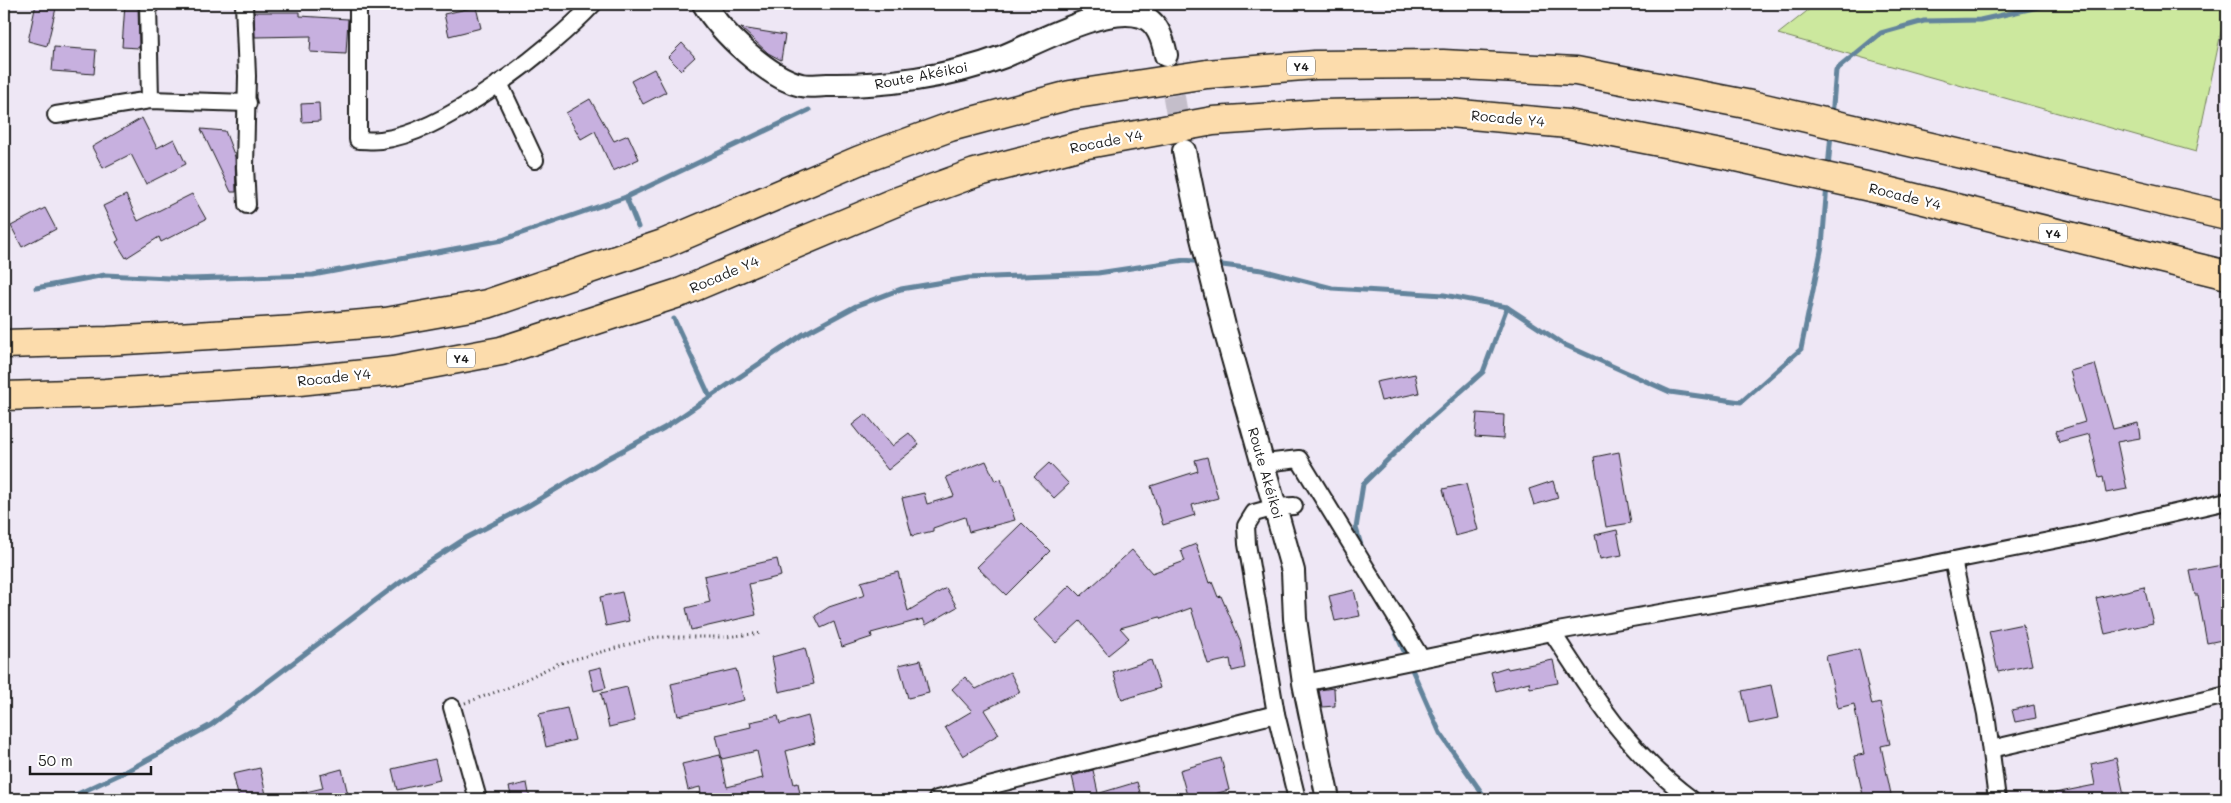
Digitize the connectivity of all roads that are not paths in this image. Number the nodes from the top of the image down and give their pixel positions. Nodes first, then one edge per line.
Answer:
1 (148, 4) edge
2 (244, 4) edge
3 (358, 4) edge
4 (593, 4) edge
5 (704, 4) edge
6 (1166, 55) tunnel mouth
7 (499, 82) junction
8 (150, 100) junction
9 (248, 103) junction
10 (56, 115) dead end
11 (1184, 151) tunnel mouth
12 (535, 160) dead end
13 (247, 205) dead end
14 (2227, 216) edge
15 (2227, 275) edge
16 (4, 344) edge
17 (4, 396) edge
18 (1264, 463) junction
19 (2227, 501) edge
20 (1285, 507) junction
21 (1953, 560) junction
22 (1552, 632) junction
23 (1421, 658) junction
24 (1304, 684) junction
25 (2227, 695) edge
26 (452, 707) road end
27 (1276, 714) junction
28 (1991, 749) junction
29 (478, 799) edge
30 (937, 799) edge
31 (1297, 799) edge
32 (1328, 799) edge
33 (1691, 799) edge
34 (1997, 799) edge

1 - 8 street
2 - 9 street
3 - 7 street
4 - 7 street
5 - 6 street, Route Akéikoi
7 - 12 street
8 - 9 street
8 - 10 street
9 - 13 street
11 - 18 street, Route Akéikoi
14 - 16 highway, Y4
15 - 17 highway, Rocade Y4 / Y4
18 - 20 street, Route Akéikoi
18 - 23 street
19 - 21 street
20 - 24 street, Route Akéikoi
20 - 27 street
21 - 22 street
21 - 28 street
22 - 23 street
22 - 33 street
23 - 24 street
24 - 32 street, Route Akéikoi
25 - 28 street
26 - 29 street
27 - 30 street
27 - 31 street
28 - 34 street

